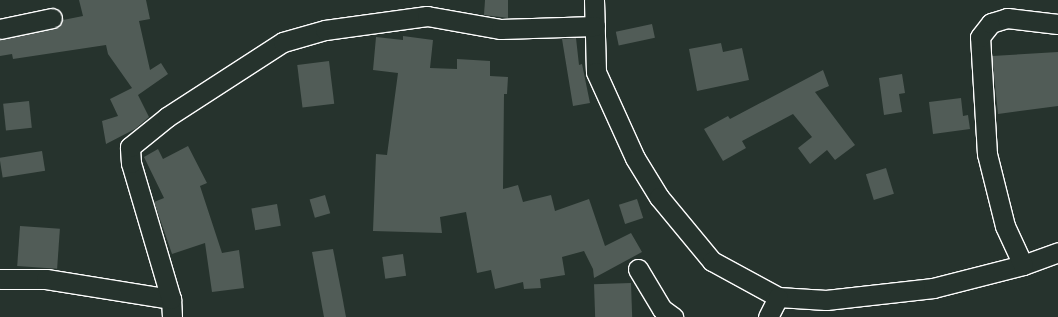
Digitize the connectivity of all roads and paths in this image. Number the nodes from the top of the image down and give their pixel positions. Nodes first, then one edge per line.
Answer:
1 (594, 0) edge
2 (52, 18) dead end
3 (1058, 24) edge
4 (595, 26) junction
5 (0, 29) edge
6 (1058, 252) edge
7 (1023, 265) junction
8 (638, 269) dead end
9 (0, 279) edge
10 (778, 296) junction
11 (171, 308) edge
12 (663, 314) edge
13 (766, 316) edge

1 - 4 street
2 - 5 street
3 - 7 street
4 - 10 street
4 - 11 street
6 - 7 street
7 - 10 street
8 - 12 street
9 - 11 street
10 - 13 street

